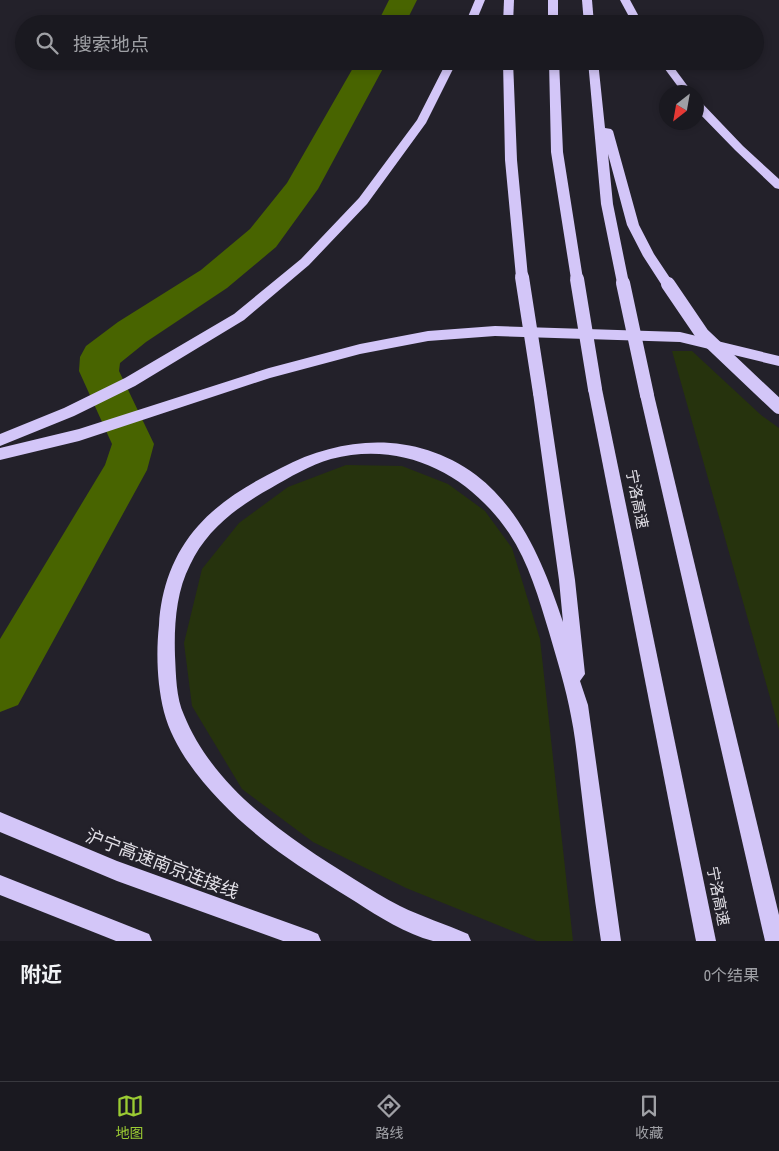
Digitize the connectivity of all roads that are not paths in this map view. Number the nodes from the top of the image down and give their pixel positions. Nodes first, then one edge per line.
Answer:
1 (480, 0) edge
2 (509, 0) edge
3 (553, 0) edge
4 (587, 0) edge
5 (625, 0) edge
6 (474, 15) edge
7 (508, 15) edge
8 (553, 15) edge
9 (588, 15) edge
10 (633, 15) edge
11 (448, 70) edge
12 (508, 70) edge
13 (554, 70) edge
14 (594, 70) edge
15 (671, 70) edge
16 (683, 85) edge
17 (596, 93) junction
18 (704, 111) edge
19 (779, 185) edge
20 (779, 361) edge
21 (779, 407) edge
22 (0, 440) edge
23 (0, 454) edge
24 (580, 714) junction
25 (0, 822) edge
26 (0, 885) edge
27 (774, 936) edge
28 (142, 941) edge
29 (311, 941) edge
30 (461, 941) edge
31 (611, 941) edge
32 (706, 941) edge

1 - 6 highway
2 - 7 highway
3 - 8 highway
4 - 9 highway
5 - 10 highway
11 - 22 highway
12 - 24 highway, bridge
13 - 32 highway, 宁洛高速, bridge
14 - 17 highway
15 - 16 highway
17 - 21 highway, bridge
17 - 27 highway, bridge
18 - 19 highway
20 - 23 highway
24 - 30 highway
24 - 31 highway
25 - 29 highway, 沪宁高速南京连接线
26 - 28 highway

